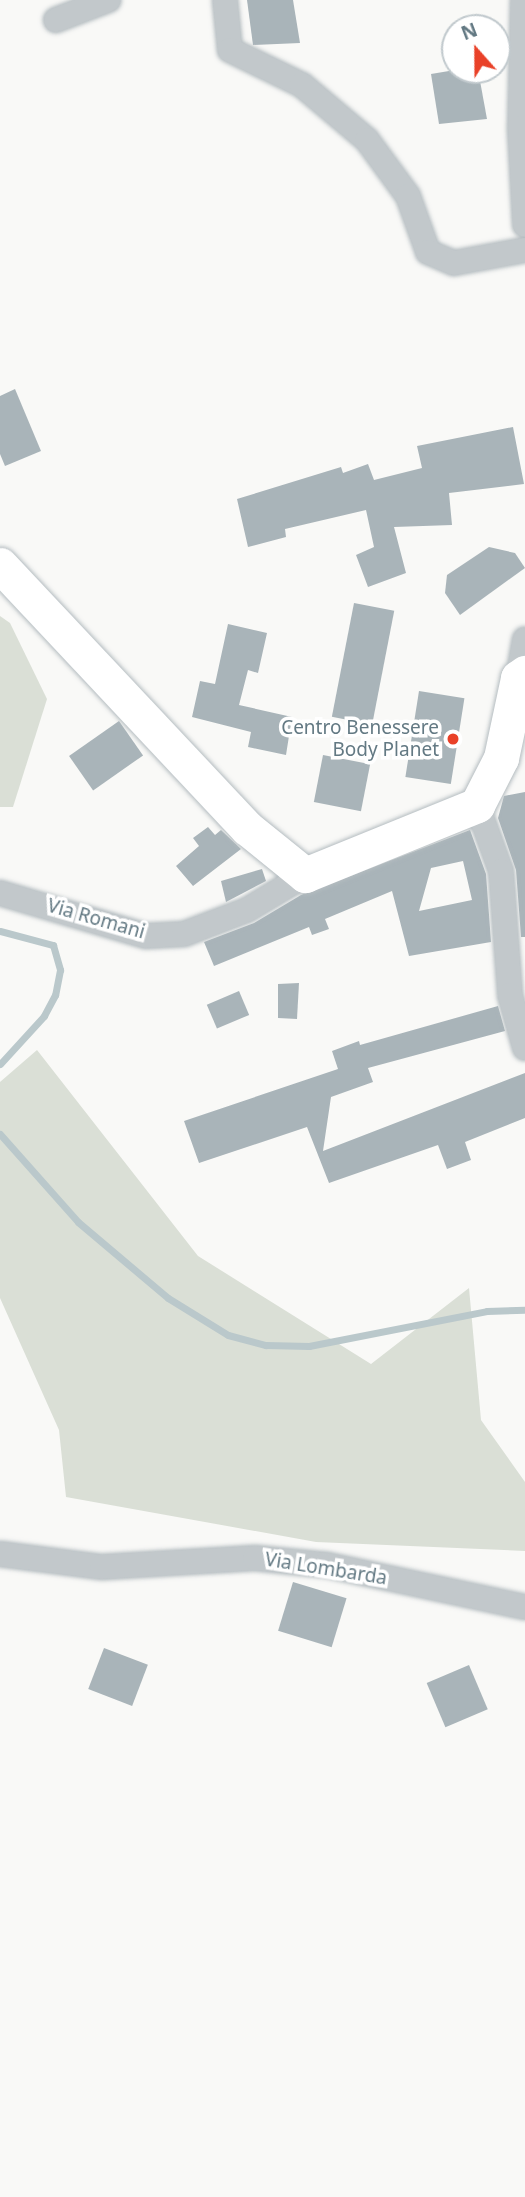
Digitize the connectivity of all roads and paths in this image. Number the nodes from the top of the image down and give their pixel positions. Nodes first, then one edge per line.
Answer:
1 (108, 0) edge
2 (225, 0) edge
3 (523, 0) edge
4 (55, 20) dead end
5 (525, 225) edge
6 (525, 250) edge
7 (0, 565) edge
8 (525, 640) edge
9 (522, 675) edge
10 (477, 805) junction
11 (305, 875) junction
12 (0, 893) edge
13 (516, 906) edge
14 (525, 1048) edge
15 (0, 1554) edge
16 (525, 1607) edge

1 - 4 street
2 - 6 street
3 - 5 street
7 - 11 street
8 - 9 street
9 - 10 street
10 - 11 street
10 - 13 street
11 - 12 street, Via Romani
13 - 14 street
15 - 16 street, Via Lombarda

